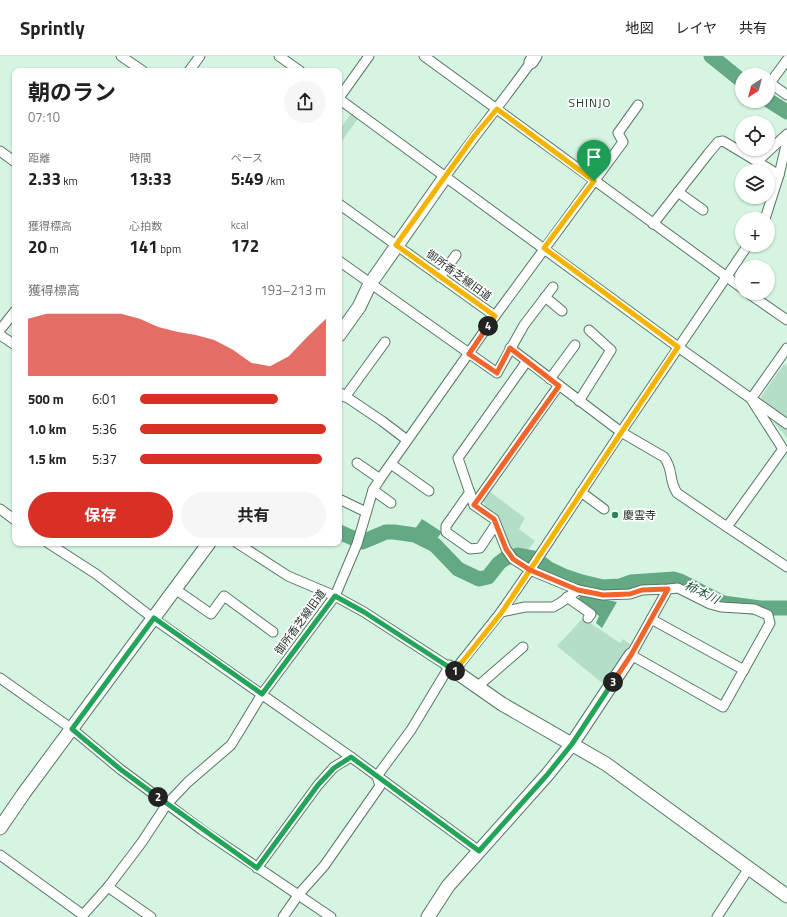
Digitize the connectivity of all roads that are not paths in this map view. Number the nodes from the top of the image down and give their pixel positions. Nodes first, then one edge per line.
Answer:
1 (121, 56) edge
2 (200, 56) edge
3 (279, 56) edge
4 (370, 56) edge
5 (424, 56) edge
6 (533, 59) edge
7 (787, 60) edge
8 (139, 68) edge
9 (191, 68) edge
10 (296, 68) edge
11 (342, 95) edge
12 (787, 96) edge
13 (342, 101) edge
14 (638, 105) dead end
15 (497, 109) junction
16 (787, 134) edge
17 (787, 140) edge
18 (0, 151) edge
19 (753, 159) junction
20 (12, 160) edge
21 (778, 175) junction
22 (445, 177) junction
23 (594, 181) junction
24 (678, 192) junction
25 (342, 206) edge
26 (702, 210) dead end
27 (767, 212) edge
28 (653, 224) junction
29 (396, 245) junction
30 (544, 248) junction
31 (743, 252) edge
32 (456, 255) dead end
33 (342, 263) edge
34 (440, 277) junction
35 (725, 277) junction
36 (735, 283) edge
37 (370, 284) junction
38 (553, 287) dead end
39 (545, 297) junction
40 (758, 300) edge
41 (562, 311) dead end
42 (12, 313) edge
43 (495, 316) junction
44 (3, 320) edge
45 (787, 320) edge
46 (0, 330) edge
47 (589, 330) dead end
48 (342, 331) edge
49 (0, 335) edge
50 (385, 342) dead end
51 (12, 344) edge
52 (575, 345) dead end
53 (678, 347) junction
54 (510, 348) junction
55 (787, 348) edge
56 (469, 354) junction
57 (527, 361) junction
58 (550, 379) junction
59 (559, 386) junction
60 (342, 394) edge
61 (751, 399) junction
62 (579, 401) junction
63 (787, 424) edge
64 (621, 432) junction
65 (407, 440) junction
66 (357, 463) dead end
67 (391, 464) junction
68 (380, 480) junction
69 (373, 490) junction
70 (429, 490) dead end
71 (470, 492) junction
72 (581, 492) junction
73 (342, 500) edge
74 (391, 503) dead end
75 (474, 505) junction
76 (0, 509) edge
77 (604, 509) dead end
78 (366, 512) junction
79 (12, 518) edge
80 (496, 524) junction
81 (727, 527) junction
82 (53, 546) edge
83 (206, 546) edge
84 (242, 546) edge
85 (532, 567) junction
86 (787, 567) edge
87 (175, 589) junction
88 (668, 589) junction
89 (578, 590) junction
90 (335, 596) junction
91 (567, 597) junction
92 (502, 612) junction
93 (154, 618) junction
94 (588, 618) dead end
95 (651, 619) junction
96 (273, 632) dead end
97 (523, 647) dead end
98 (631, 655) junction
99 (452, 669) junction
100 (744, 670) junction
101 (0, 678) edge
102 (477, 687) junction
103 (262, 694) junction
104 (72, 729) junction
105 (572, 744) junction
106 (351, 757) junction
107 (377, 776) junction
108 (167, 804) junction
109 (0, 828) edge
110 (479, 851) junction
111 (0, 855) edge
112 (257, 868) junction
113 (749, 868) junction
114 (108, 887) junction
115 (299, 894) junction
116 (787, 896) edge
117 (78, 915) edge
118 (151, 917) edge
119 (283, 917) edge
120 (331, 917) edge
121 (428, 917) edge
122 (717, 917) edge

1 - 8 street
2 - 9 street
3 - 10 street
4 - 11 street
5 - 15 street
6 - 15 street
7 - 12 street
13 - 22 street
14 - 23 street
15 - 22 street
15 - 23 street
16 - 19 street
17 - 21 street
18 - 20 street
19 - 21 street
19 - 24 street
21 - 27 street
22 - 29 street
22 - 30 street
23 - 28 street
23 - 30 street
24 - 26 street
24 - 28 street
25 - 29 street, 御所香芝線旧道
28 - 35 street
29 - 34 street, 御所香芝線旧道
29 - 37 street
30 - 43 street
30 - 53 street
31 - 35 street
32 - 34 street
33 - 37 street
34 - 43 street, 御所香芝線旧道
35 - 36 street
35 - 53 street
37 - 48 street
37 - 56 street
38 - 39 street
39 - 41 street
39 - 54 street
40 - 45 street
42 - 44 street
43 - 56 street, 御所香芝線旧道
44 - 46 street
47 - 62 street
49 - 51 street
50 - 60 street
52 - 58 street
53 - 61 street
53 - 64 street
54 - 56 street
54 - 57 street
55 - 61 street
56 - 65 street, 御所香芝線旧道
57 - 58 street
57 - 71 street
58 - 59 street
59 - 62 street
59 - 75 street
60 - 65 street
61 - 63 street
61 - 81 street
62 - 64 street
64 - 72 street
64 - 81 street
65 - 67 street, 御所香芝線旧道
66 - 68 street
67 - 68 street, 御所香芝線旧道
67 - 70 street
68 - 69 street, 御所香芝線旧道
69 - 74 street
69 - 78 street, 御所香芝線旧道
71 - 75 street
71 - 80 street
72 - 77 street
72 - 85 street
73 - 78 street
75 - 80 street
76 - 79 street
78 - 90 street, 御所香芝線旧道
80 - 85 street
81 - 86 street
82 - 93 street
83 - 87 street
84 - 90 street
85 - 89 street
85 - 92 street
87 - 93 street
87 - 96 street
88 - 89 street
88 - 95 street
88 - 100 street
89 - 91 street
90 - 99 street
90 - 103 street, 御所香芝線旧道
91 - 92 street
91 - 94 street
92 - 99 street
93 - 103 street
93 - 104 street
95 - 98 street
95 - 100 street
97 - 102 street
98 - 100 street
98 - 105 street
99 - 102 street
99 - 107 street
101 - 104 street
102 - 105 street
103 - 106 street
103 - 108 street, 御所香芝線旧道
104 - 108 street
104 - 109 street
105 - 110 street
105 - 113 street
106 - 107 street
106 - 112 street
107 - 110 street
107 - 115 street
108 - 112 street
108 - 114 street, 御所香芝線旧道
110 - 121 street
111 - 117 street
112 - 115 street
113 - 116 street
113 - 122 street
114 - 117 street, 御所香芝線旧道
114 - 118 street
115 - 119 street
115 - 120 street

